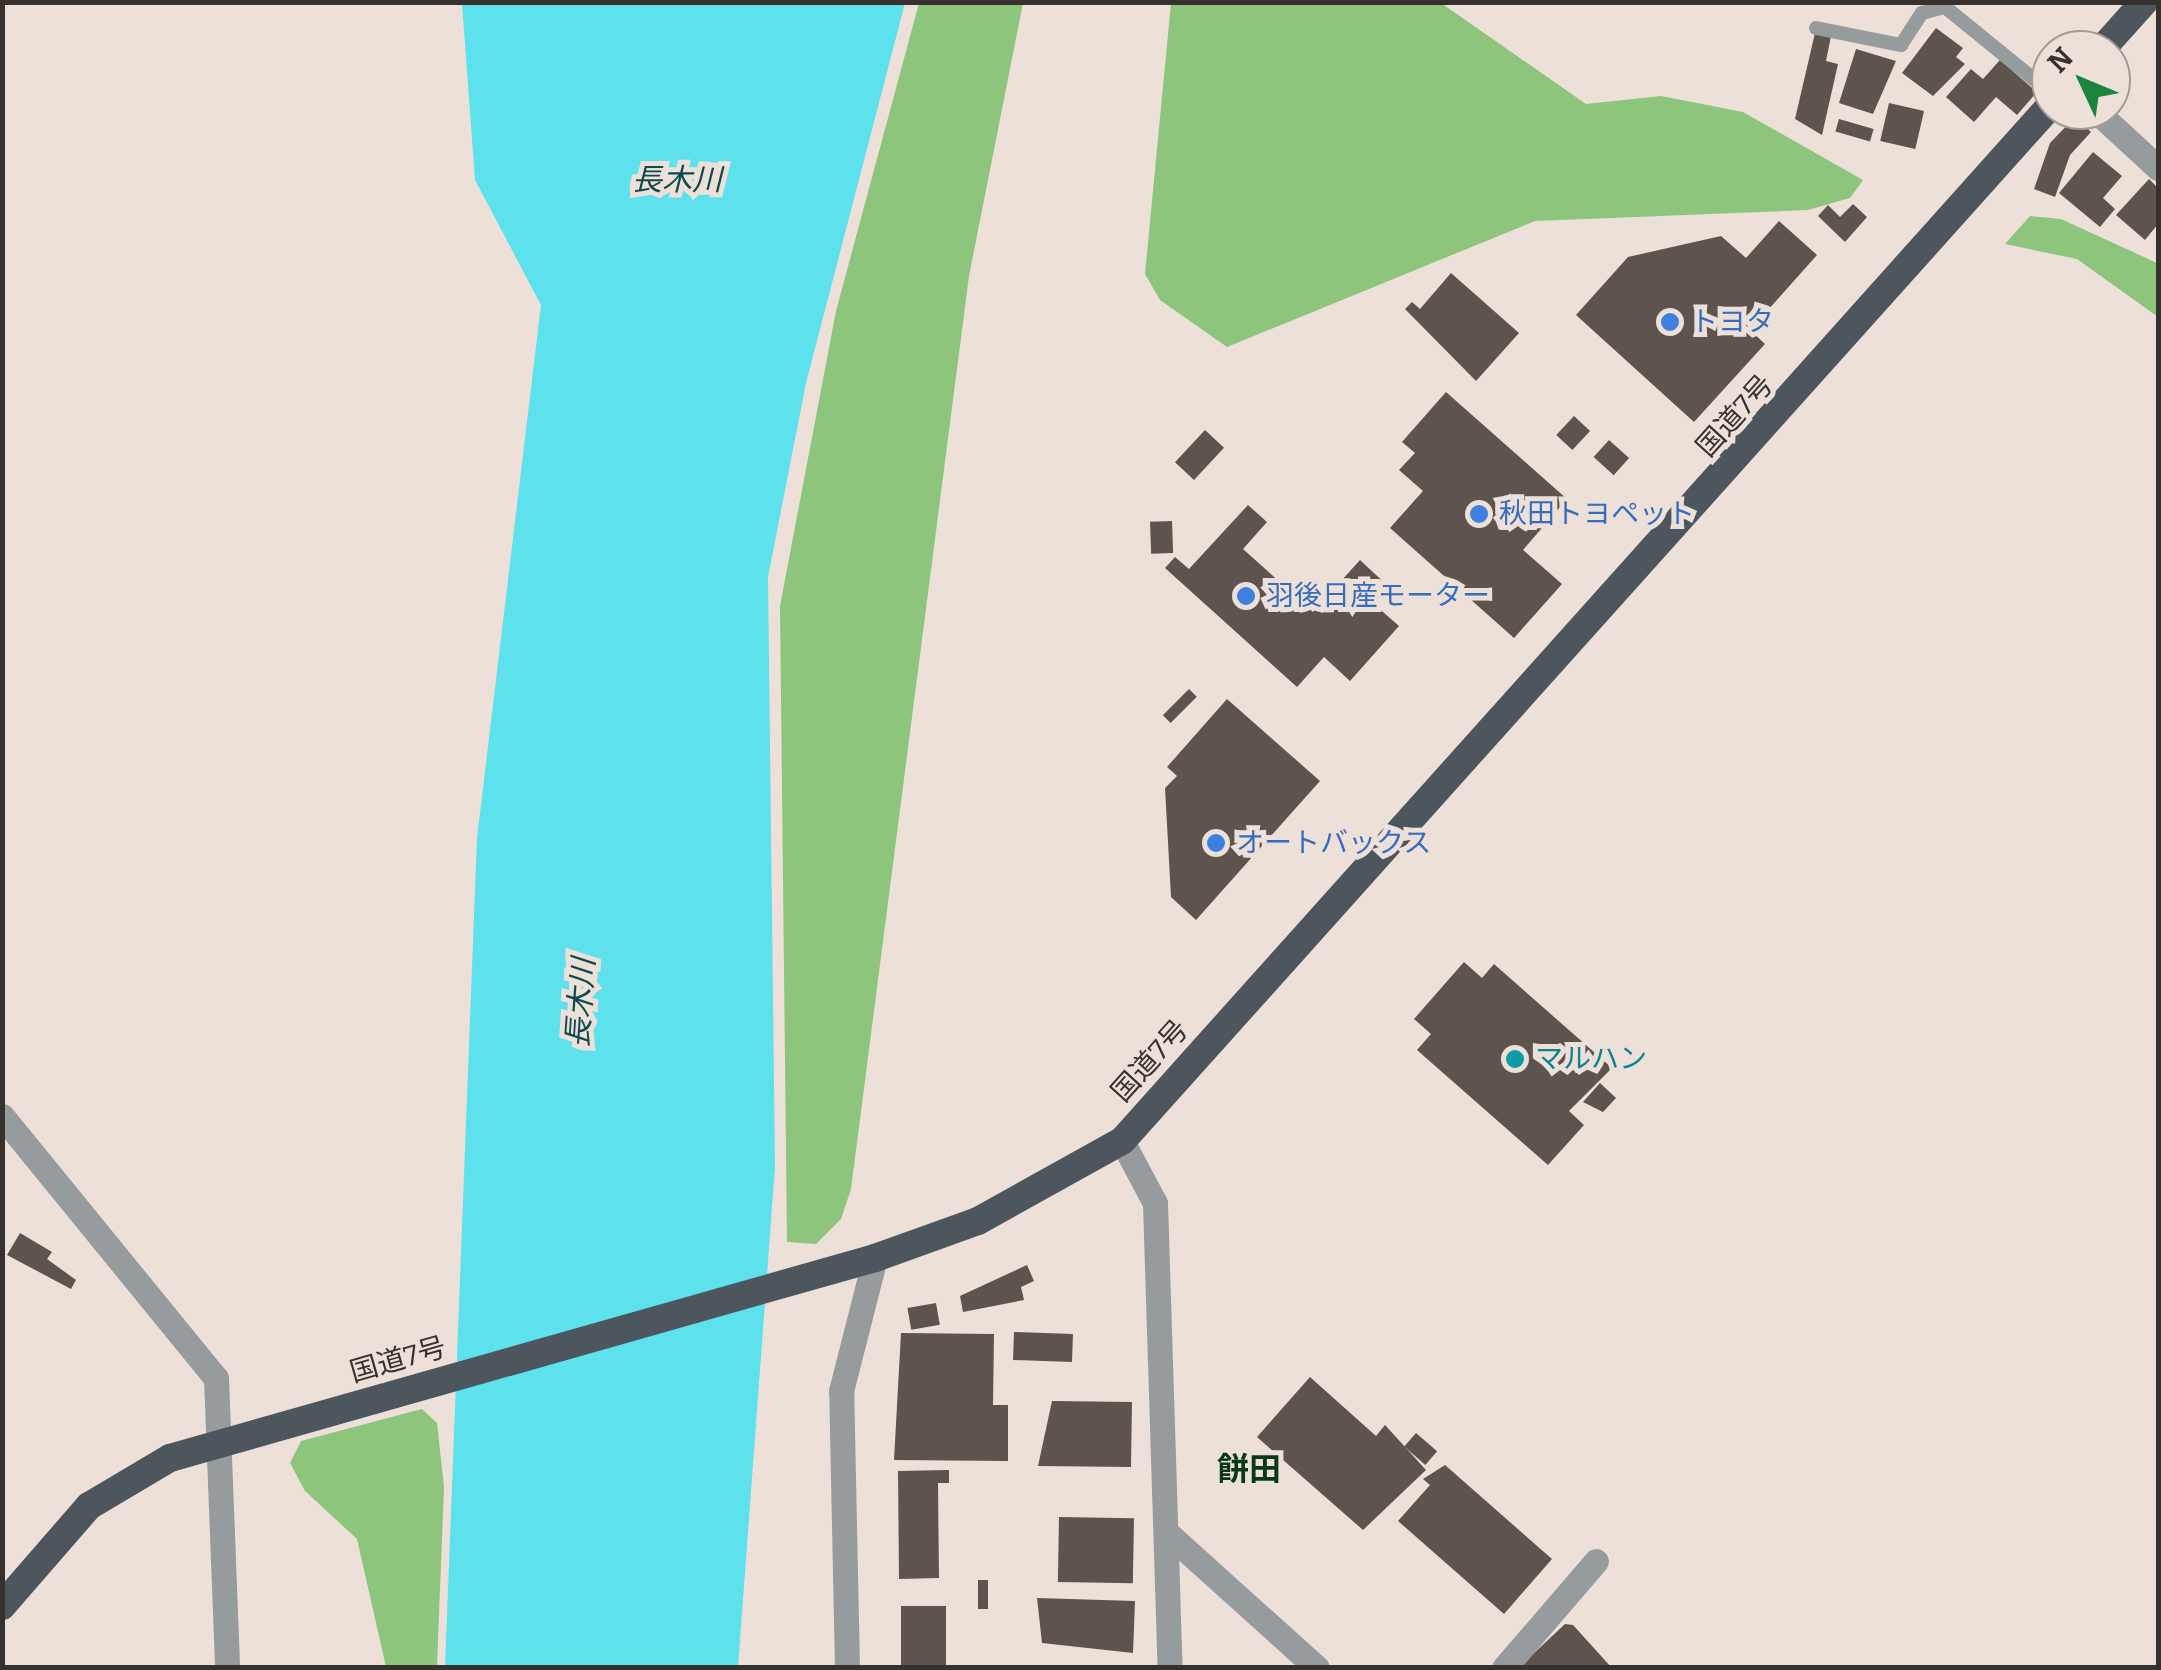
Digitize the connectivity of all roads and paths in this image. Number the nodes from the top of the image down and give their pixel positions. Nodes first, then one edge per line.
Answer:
1 (2144, 2) edge
2 (1816, 28) dead end
3 (2118, 30) edge
4 (2031, 77) edge
5 (2031, 127) edge
6 (2116, 130) edge
7 (2158, 168) edge
8 (2, 1116) edge
9 (1122, 1140) junction
10 (876, 1258) junction
11 (232, 1442) junction
12 (1166, 1532) junction
13 (1596, 1561) dead end
14 (2, 1606) edge
15 (227, 1668) edge
16 (847, 1668) edge
17 (1170, 1668) edge
18 (1317, 1668) edge
19 (1504, 1668) edge

1 - 3 highway
2 - 4 lane
5 - 9 highway, 国道7号
6 - 7 street
8 - 11 street
9 - 10 highway, 国道7号
9 - 12 street
10 - 11 highway, 国道7号
10 - 16 street
11 - 14 highway, 国道7号
11 - 15 street
12 - 17 street
12 - 18 street
13 - 19 street

